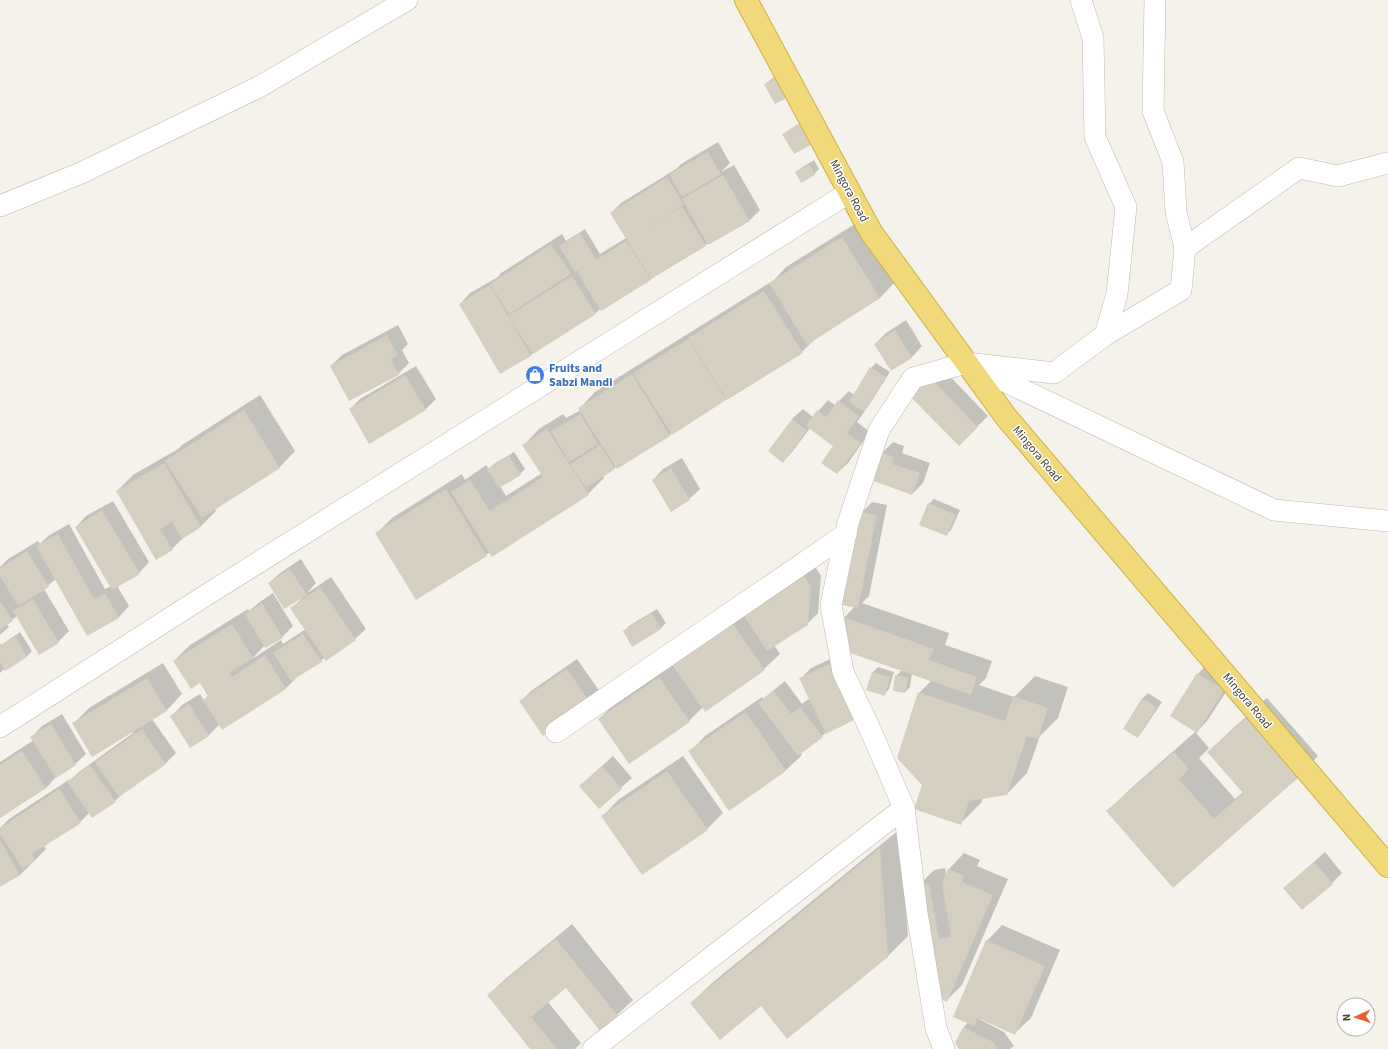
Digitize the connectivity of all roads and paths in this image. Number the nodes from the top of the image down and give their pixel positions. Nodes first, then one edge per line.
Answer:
1 (407, 0) edge
2 (746, 0) edge
3 (1082, 0) edge
4 (1155, 0) edge
5 (1388, 163) edge
6 (850, 192) junction
7 (0, 206) edge
8 (1185, 248) junction
9 (1105, 335) junction
10 (966, 362) junction
11 (1388, 521) edge
12 (846, 534) junction
13 (0, 727) edge
14 (556, 732) dead end
15 (904, 808) junction
16 (1388, 866) edge
17 (593, 1049) edge
18 (944, 1049) edge

1 - 7 street
2 - 6 highway, Mingora Road
3 - 9 street
4 - 8 street
5 - 8 street
6 - 10 highway, Mingora Road
6 - 13 street
8 - 9 street
9 - 10 street
10 - 11 street
10 - 12 street
10 - 16 highway, Mingora Road
12 - 14 street
12 - 15 street
15 - 17 street
15 - 18 street

